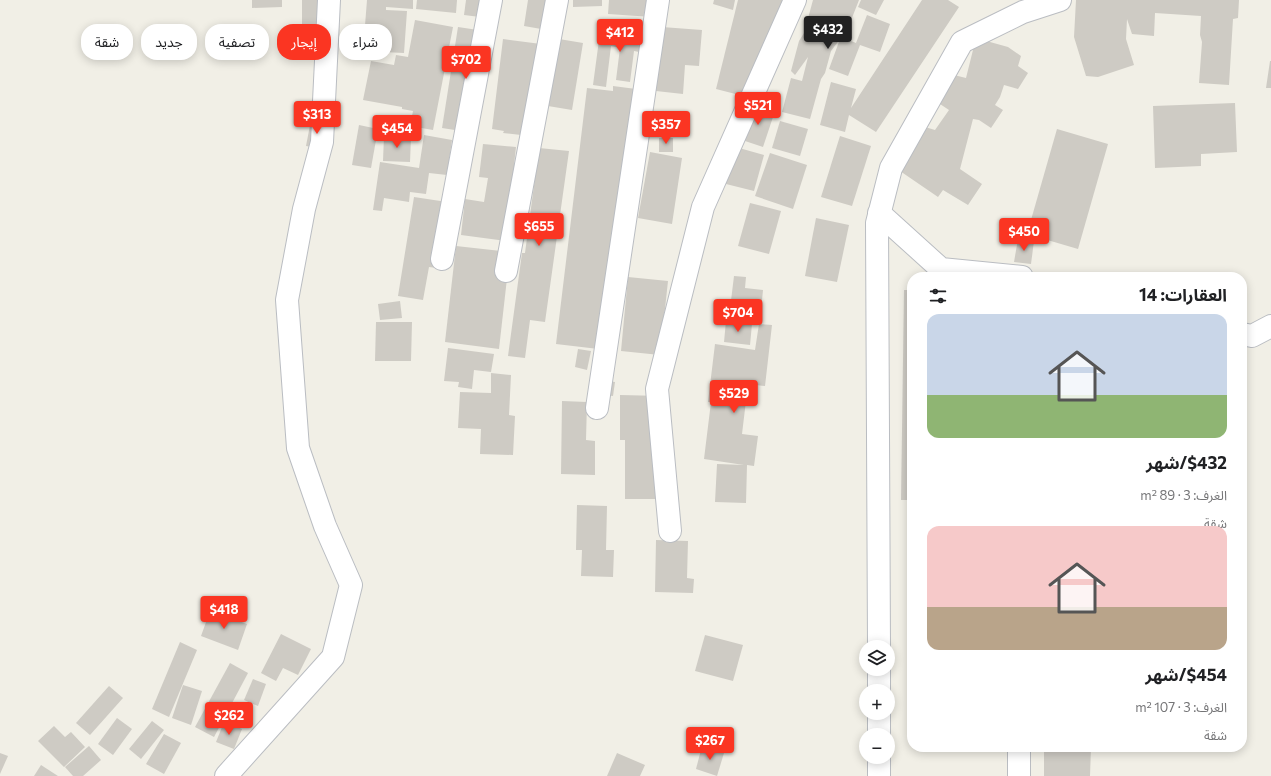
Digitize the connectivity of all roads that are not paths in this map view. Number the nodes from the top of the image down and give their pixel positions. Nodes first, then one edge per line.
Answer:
1 (329, 0) edge
2 (491, 0) edge
3 (557, 0) edge
4 (658, 0) edge
5 (795, 0) edge
6 (1060, 0) edge
7 (880, 213) junction
8 (442, 259) dead end
9 (506, 271) dead end
10 (971, 272) edge
11 (1271, 326) edge
12 (1247, 335) edge
13 (597, 408) dead end
14 (670, 531) dead end
15 (879, 640) edge
16 (1019, 752) edge
17 (879, 764) edge
18 (226, 776) edge
19 (879, 776) edge
20 (1019, 776) edge

1 - 18 street
2 - 8 street
3 - 9 street
4 - 13 street
5 - 14 street
6 - 7 street
7 - 10 street
7 - 15 street
11 - 12 street
16 - 20 street
17 - 19 street

